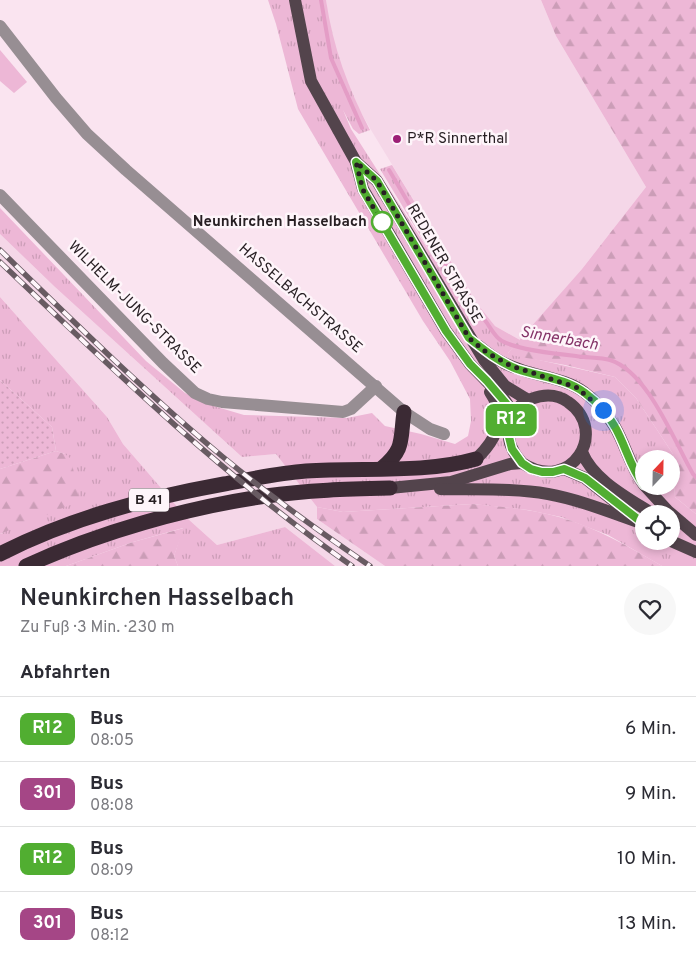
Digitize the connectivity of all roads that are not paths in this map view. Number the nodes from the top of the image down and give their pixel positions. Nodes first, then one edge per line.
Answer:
1 (295, 0) edge
2 (0, 26) edge
3 (356, 162) junction
4 (0, 195) edge
5 (469, 338) junction
6 (470, 364) junction
7 (376, 386) junction
8 (528, 400) junction
9 (404, 412) junction
10 (512, 418) junction
11 (508, 433) junction
12 (444, 434) dead end
13 (401, 444) junction
14 (582, 452) junction
15 (476, 459) junction
16 (522, 463) junction
17 (382, 468) junction
18 (419, 468) junction
19 (564, 469) junction
20 (635, 472) edge
21 (390, 488) junction
22 (653, 495) edge
23 (640, 505) edge
24 (635, 517) edge
25 (635, 521) edge
26 (680, 529) edge
27 (696, 536) edge
28 (680, 545) edge
29 (696, 552) edge
30 (0, 554) edge
31 (26, 566) edge

1 - 3 main road, REDENER STRASSE
2 - 7 street, HASSELBACHSTRASSE
3 - 5 main road, REDENER STRASSE
3 - 6 main road, REDENER STRASSE
4 - 7 street, WILHELM-JUNG-STRASSE
5 - 8 main road, REDENER STRASSE
5 - 20 main road
6 - 10 main road, REDENER STRASSE
6 - 15 main road
7 - 9 street, HASSELBACHSTRASSE
8 - 10 main road, B 41
8 - 14 main road
9 - 12 street, HASSELBACHSTRASSE
9 - 13 highway
10 - 11 main road, B 41
11 - 15 main road, B 41
11 - 16 main road
13 - 17 highway
13 - 18 highway
14 - 19 main road
14 - 23 main road
15 - 18 highway, B 41
16 - 19 main road, B 41
16 - 21 main road, B 41
17 - 18 highway, B 41
17 - 30 highway, B 41
19 - 24 main road, B 41
21 - 25 main road, B 41
21 - 31 highway, B 41
22 - 27 main road
26 - 27 main road
28 - 29 main road

